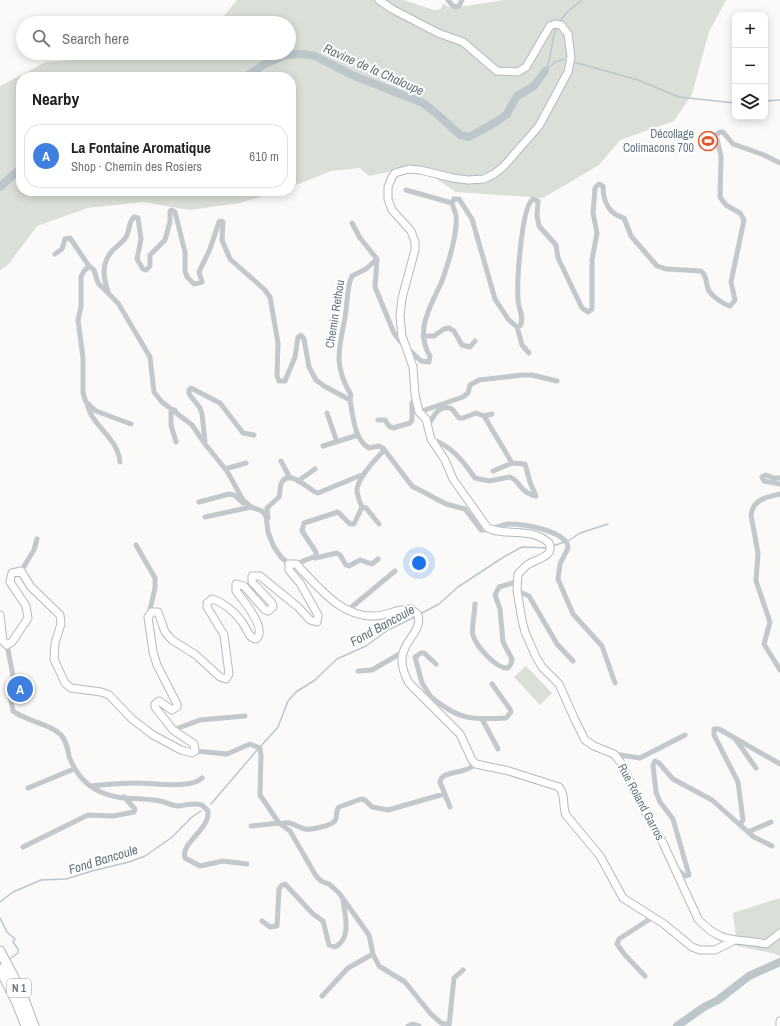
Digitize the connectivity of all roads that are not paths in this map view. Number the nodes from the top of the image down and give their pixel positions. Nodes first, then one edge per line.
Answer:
1 (379, 0) edge
2 (448, 0) edge
3 (462, 0) edge
4 (780, 163) edge
5 (406, 190) dead end
6 (452, 203) junction
7 (352, 223) dead end
8 (55, 254) dead end
9 (377, 260) junction
10 (89, 266) junction
11 (108, 291) junction
12 (517, 327) junction
13 (423, 336) junction
14 (475, 341) dead end
15 (406, 346) junction
16 (529, 353) dead end
17 (557, 381) dead end
18 (416, 399) junction
19 (350, 400) junction
20 (86, 402) junction
21 (175, 410) junction
22 (419, 412) junction
23 (327, 414) dead end
24 (492, 414) dead end
25 (484, 416) junction
26 (378, 420) dead end
27 (131, 424) dead end
28 (428, 426) junction
29 (254, 435) dead end
30 (358, 435) junction
31 (431, 439) junction
32 (176, 442) dead end
33 (337, 442) junction
34 (205, 444) junction
35 (323, 446) dead end
36 (384, 450) junction
37 (281, 461) dead end
38 (120, 462) dead end
39 (246, 463) dead end
40 (512, 463) junction
41 (226, 469) junction
42 (315, 469) dead end
43 (493, 471) dead end
44 (364, 474) junction
45 (290, 478) junction
46 (780, 478) edge
47 (298, 481) junction
48 (780, 484) edge
49 (780, 494) edge
50 (199, 502) dead end
51 (249, 506) junction
52 (362, 507) junction
53 (205, 517) dead end
54 (268, 523) junction
55 (379, 524) dead end
56 (490, 530) junction
57 (37, 539) dead end
58 (136, 545) dead end
59 (315, 558) junction
60 (378, 559) dead end
61 (293, 564) junction
62 (21, 571) junction
63 (395, 572) dead end
64 (516, 582) junction
65 (517, 590) junction
66 (475, 604) dead end
67 (348, 610) junction
68 (149, 614) junction
69 (0, 615) edge
70 (8, 645) junction
71 (403, 652) junction
72 (573, 661) dead end
73 (436, 664) dead end
74 (780, 670) edge
75 (358, 671) dead end
76 (614, 683) dead end
77 (492, 684) dead end
78 (429, 699) junction
79 (245, 716) dead end
80 (482, 720) junction
81 (174, 730) junction
82 (685, 735) dead end
83 (734, 737) junction
84 (498, 749) dead end
85 (196, 752) junction
86 (614, 754) junction
87 (476, 764) junction
88 (780, 764) edge
89 (756, 768) dead end
90 (74, 769) junction
91 (202, 778) dead end
92 (90, 786) junction
93 (28, 788) dead end
94 (444, 794) junction
95 (124, 797) junction
96 (450, 807) dead end
97 (771, 822) dead end
98 (280, 824) junction
99 (740, 825) junction
100 (251, 826) dead end
101 (748, 832) junction
102 (772, 846) dead end
103 (23, 847) dead end
104 (248, 864) dead end
105 (674, 866) junction
106 (343, 898) junction
107 (653, 917) junction
108 (262, 921) dead end
109 (780, 933) edge
110 (733, 941) junction
111 (0, 952) edge
112 (373, 954) junction
113 (0, 969) edge
114 (464, 970) dead end
115 (645, 976) dead end
116 (322, 996) dead end
117 (780, 1021) edge
118 (26, 1026) edge
119 (34, 1026) edge
120 (408, 1026) edge
121 (419, 1026) edge
122 (449, 1026) edge
123 (780, 1026) edge

1 - 15 main road
2 - 3 street
4 - 12 street
5 - 6 street
6 - 12 street
6 - 13 street
7 - 9 street
8 - 10 street
9 - 15 street
9 - 19 street, Chemin Rethou
10 - 11 street
10 - 20 street
11 - 19 street, Chemin Rethou
11 - 21 street
12 - 16 street
13 - 14 street
13 - 15 street
15 - 18 main road
17 - 22 street
18 - 22 main road
18 - 26 street
19 - 30 street
20 - 27 street
20 - 38 street
21 - 32 street
21 - 34 street
22 - 28 main road
23 - 33 street
24 - 25 street
25 - 28 street
25 - 40 street
28 - 31 main road
29 - 34 street
30 - 33 street
30 - 36 street
31 - 40 street
31 - 56 main road
33 - 35 street
34 - 41 street
36 - 44 street
36 - 56 street
37 - 45 street
39 - 41 street
40 - 43 street
41 - 51 street
42 - 47 street
44 - 47 street
44 - 52 street
45 - 47 street
45 - 54 street
46 - 48 street
49 - 74 street
50 - 51 street
51 - 53 street
51 - 54 street
52 - 55 street
52 - 59 street
54 - 61 street
56 - 64 main road
56 - 76 street
57 - 62 street
58 - 68 street
59 - 60 street
59 - 61 street
61 - 67 main road
61 - 68 main road
62 - 70 main road
62 - 85 main road
63 - 67 street
64 - 65 main road, Rue Roland Garros
64 - 66 street
65 - 72 street
65 - 86 main road, Rue Roland Garros
67 - 71 main road
68 - 81 main road
69 - 70 main road
70 - 90 street
71 - 75 street
71 - 78 main road
73 - 78 street
77 - 80 street
78 - 80 street
78 - 87 main road
79 - 81 street
80 - 84 street
81 - 85 main road
82 - 86 street
83 - 88 street
83 - 89 street
83 - 99 street
85 - 98 street
86 - 105 main road, Rue Roland Garros
87 - 94 street
87 - 107 main road
90 - 92 street
90 - 93 street
91 - 92 street
92 - 95 street
94 - 96 street
94 - 98 street
95 - 103 street
95 - 104 street
97 - 101 street
98 - 100 street
98 - 106 street
99 - 101 street
99 - 105 street
101 - 102 street
105 - 110 main road, Rue Roland Garros
106 - 108 street
106 - 112 street
107 - 110 main road
107 - 115 street
109 - 110 main road, Rue Roland Garros
111 - 119 highway, N 1
112 - 116 street
112 - 122 street
113 - 118 highway, N 1
114 - 122 street
117 - 123 main road
120 - 121 street

